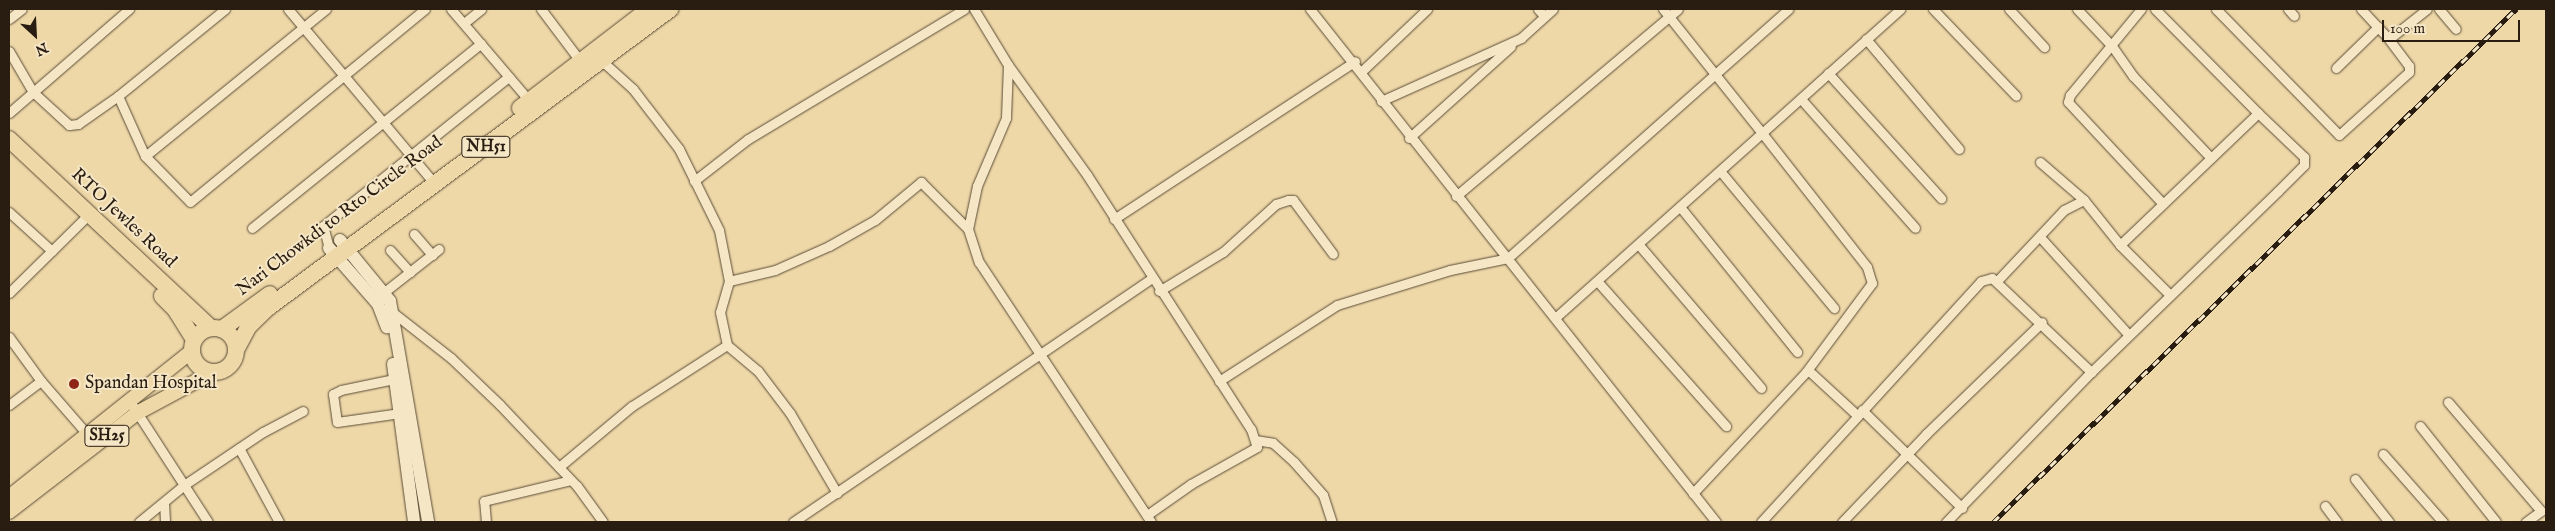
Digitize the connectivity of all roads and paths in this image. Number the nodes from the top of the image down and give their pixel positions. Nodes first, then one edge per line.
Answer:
1 (22, 9) edge
2 (129, 9) edge
3 (225, 9) edge
4 (288, 9) edge
5 (326, 9) edge
6 (425, 9) edge
7 (451, 9) edge
8 (481, 9) edge
9 (541, 9) edge
10 (649, 9) edge
11 (670, 9) edge
12 (964, 9) edge
13 (974, 9) edge
14 (1310, 9) edge
15 (1427, 9) edge
16 (1538, 9) edge
17 (1553, 9) edge
18 (1663, 9) edge
19 (1678, 9) edge
20 (1788, 9) edge
21 (1900, 9) edge
22 (1933, 9) edge
23 (2009, 9) edge
24 (2078, 9) edge
25 (2142, 9) edge
26 (2156, 9) edge
27 (2216, 9) edge
28 (2361, 9) edge
29 (2428, 9) edge
30 (2439, 9) edge
31 (1544, 16) junction
32 (1670, 17) junction
33 (9, 19) edge
34 (464, 23) junction
35 (2378, 27) junction
36 (302, 28) junction
37 (2456, 29) dead end
38 (1520, 38) junction
39 (1866, 39) junction
40 (2388, 39) junction
41 (480, 44) junction
42 (2112, 46) junction
43 (2044, 47) dead end
44 (9, 51) edge
45 (602, 61) junction
46 (1355, 61) junction
47 (581, 62) junction
48 (1008, 65) junction
49 (2336, 68) dead end
50 (1362, 71) junction
51 (1716, 73) junction
52 (1828, 73) junction
53 (345, 76) junction
54 (508, 76) junction
55 (33, 92) junction
56 (118, 96) junction
57 (2016, 96) dead end
58 (1801, 98) junction
59 (1381, 101) junction
60 (533, 106) junction
61 (9, 113) edge
62 (2258, 113) junction
63 (384, 123) junction
64 (1762, 132) junction
65 (1409, 138) junction
66 (9, 139) edge
67 (9, 147) edge
68 (1959, 149) dead end
69 (410, 154) junction
70 (145, 156) junction
71 (2211, 158) junction
72 (2040, 162) dead end
73 (1721, 172) junction
74 (432, 180) junction
75 (694, 181) junction
76 (1456, 196) junction
77 (1940, 198) dead end
78 (2084, 200) junction
79 (2163, 204) junction
80 (1681, 208) junction
81 (9, 212) edge
82 (84, 219) junction
83 (1114, 219) junction
84 (252, 228) dead end
85 (1915, 228) dead end
86 (968, 229) junction
87 (414, 234) dead end
88 (2040, 237) junction
89 (1639, 245) junction
90 (2120, 245) junction
91 (335, 246) junction
92 (52, 250) junction
93 (390, 250) dead end
94 (1333, 254) dead end
95 (1508, 258) junction
96 (410, 272) junction
97 (1151, 279) junction
98 (729, 281) junction
99 (1997, 281) junction
100 (1598, 282) junction
101 (1159, 291) junction
102 (9, 292) edge
103 (383, 293) junction
104 (2169, 294) junction
105 (266, 303) junction
106 (1834, 308) dead end
107 (387, 311) junction
108 (1555, 318) junction
109 (2042, 322) junction
110 (217, 328) junction
111 (2128, 334) junction
112 (9, 337) edge
113 (727, 344) junction
114 (193, 346) junction
115 (236, 350) junction
116 (1797, 352) dead end
117 (1040, 355) junction
118 (1808, 370) junction
119 (213, 372) junction
120 (2091, 372) junction
121 (399, 378) junction
122 (1219, 381) junction
123 (41, 382) junction
124 (1761, 388) dead end
125 (128, 400) junction
126 (2448, 402) dead end
127 (9, 405) edge
128 (303, 411) dead end
129 (137, 413) junction
130 (400, 413) junction
131 (1859, 413) junction
132 (1726, 426) dead end
133 (2420, 426) dead end
134 (87, 434) junction
135 (1254, 440) junction
136 (239, 448) junction
137 (1908, 453) junction
138 (2383, 454) dead end
139 (559, 467) junction
140 (2355, 479) dead end
141 (571, 480) junction
142 (184, 485) junction
143 (837, 493) junction
144 (1693, 493) junction
145 (424, 495) junction
146 (9, 497) edge
147 (410, 497) junction
148 (164, 502) junction
149 (2324, 506) dead end
150 (1962, 508) junction
151 (9, 512) edge
152 (1149, 519) edge
153 (139, 522) edge
154 (164, 522) edge
155 (208, 522) edge
156 (279, 522) edge
157 (414, 522) edge
158 (428, 522) edge
159 (486, 522) edge
160 (603, 522) edge
161 (793, 522) edge
162 (1332, 522) edge
163 (1716, 522) edge
164 (1761, 522) edge
165 (1842, 522) edge
166 (1946, 522) edge
167 (2337, 522) edge
168 (2389, 522) edge
169 (2443, 522) edge
170 (2496, 522) edge
171 (2526, 522) edge

1 - 33 street
2 - 55 street
3 - 56 street
4 - 36 street
5 - 36 street
6 - 53 street
7 - 34 street
8 - 34 street
9 - 47 street
10 - 47 highway, Nari Chowkdi to Rto Circle Road / NH51
11 - 45 highway, NH51
12 - 75 street
13 - 48 street
14 - 46 street
15 - 50 street
16 - 31 street
17 - 31 street
18 - 32 street
19 - 32 street
20 - 51 street
21 - 39 street
22 - 57 street
23 - 43 street
24 - 42 street
25 - 42 street
26 - 62 street
27 - 40 street
28 - 35 street
29 - 40 street
30 - 37 street
31 - 38 street
32 - 51 street
32 - 76 street
34 - 41 street
35 - 40 street
35 - 49 street
36 - 53 street
36 - 70 street
38 - 59 street
38 - 65 street
39 - 52 street
39 - 68 street
41 - 54 street
41 - 63 street
42 - 71 street
42 - 79 street
44 - 55 street
45 - 60 highway, NH51
45 - 75 street
46 - 50 street
46 - 83 street
47 - 60 highway, Nari Chowkdi to Rto Circle Road / NH51
48 - 83 street
48 - 86 street
50 - 59 street
51 - 64 street
51 - 95 street
52 - 58 street
52 - 77 street
53 - 63 street
53 - 70 street
54 - 60 street
54 - 69 street
55 - 56 street
55 - 61 street
56 - 70 street
58 - 64 street
58 - 85 street
59 - 65 street
60 - 74 highway, Nari Chowkdi to Rto Circle Road / NH51
62 - 71 street
62 - 104 street
63 - 69 street
63 - 84 street
64 - 73 street
64 - 118 street
65 - 76 street
66 - 110 highway, RTO Jewles Road
67 - 82 highway, RTO Jewles Road
69 - 74 street
69 - 91 street
71 - 79 street
72 - 78 street
73 - 80 street
73 - 106 street
74 - 91 highway, Nari Chowkdi to Rto Circle Road / NH51
75 - 98 street
76 - 95 street
78 - 88 street
78 - 90 street
79 - 90 street
80 - 89 street
80 - 116 street
81 - 92 street
82 - 92 street
82 - 114 highway, RTO Jewles Road
83 - 97 street
86 - 98 street
86 - 117 street
87 - 96 street
88 - 99 street
88 - 111 street
89 - 100 street
89 - 124 street
90 - 104 street
91 - 103 street
91 - 105 highway, Nari Chowkdi to Rto Circle Road / NH51
91 - 107 street
92 - 102 street
93 - 96 street
94 - 101 street
95 - 108 street
95 - 122 street
96 - 103 street
97 - 101 street
97 - 117 street
98 - 113 street
99 - 109 street
99 - 131 street
100 - 108 street
100 - 132 street
101 - 122 street
103 - 107 street
104 - 111 street
105 - 110 highway, Nari Chowkdi to Rto Circle Road / NH51
105 - 115 highway, NH51
107 - 121 street
107 - 139 street
108 - 144 street
109 - 120 street
109 - 137 street
110 - 114 highway, NH51
110 - 115 highway
111 - 120 street
112 - 123 street
113 - 139 street
113 - 143 street
114 - 119 highway
114 - 125 main road, SH25
115 - 119 highway, NH51
117 - 143 street
117 - 152 street
118 - 131 street
118 - 144 street
119 - 129 main road, SH25
120 - 150 street
121 - 130 street
121 - 130 street
121 - 145 street
122 - 135 street
123 - 127 street
123 - 134 street
125 - 129 street
125 - 134 main road, SH25
126 - 171 street
128 - 136 street
129 - 142 street
129 - 151 main road, SH25
130 - 147 street
131 - 137 street
131 - 164 street
133 - 170 street
134 - 146 main road, SH25
135 - 152 street
135 - 162 street
136 - 142 street
136 - 156 street
137 - 150 street
137 - 165 street
138 - 169 street
139 - 141 street
140 - 168 street
141 - 159 street
141 - 160 street
142 - 148 street
142 - 155 street
143 - 161 street
144 - 163 street
145 - 147 street
145 - 158 street
147 - 157 street
148 - 153 street
148 - 154 street
149 - 167 street
150 - 166 street

